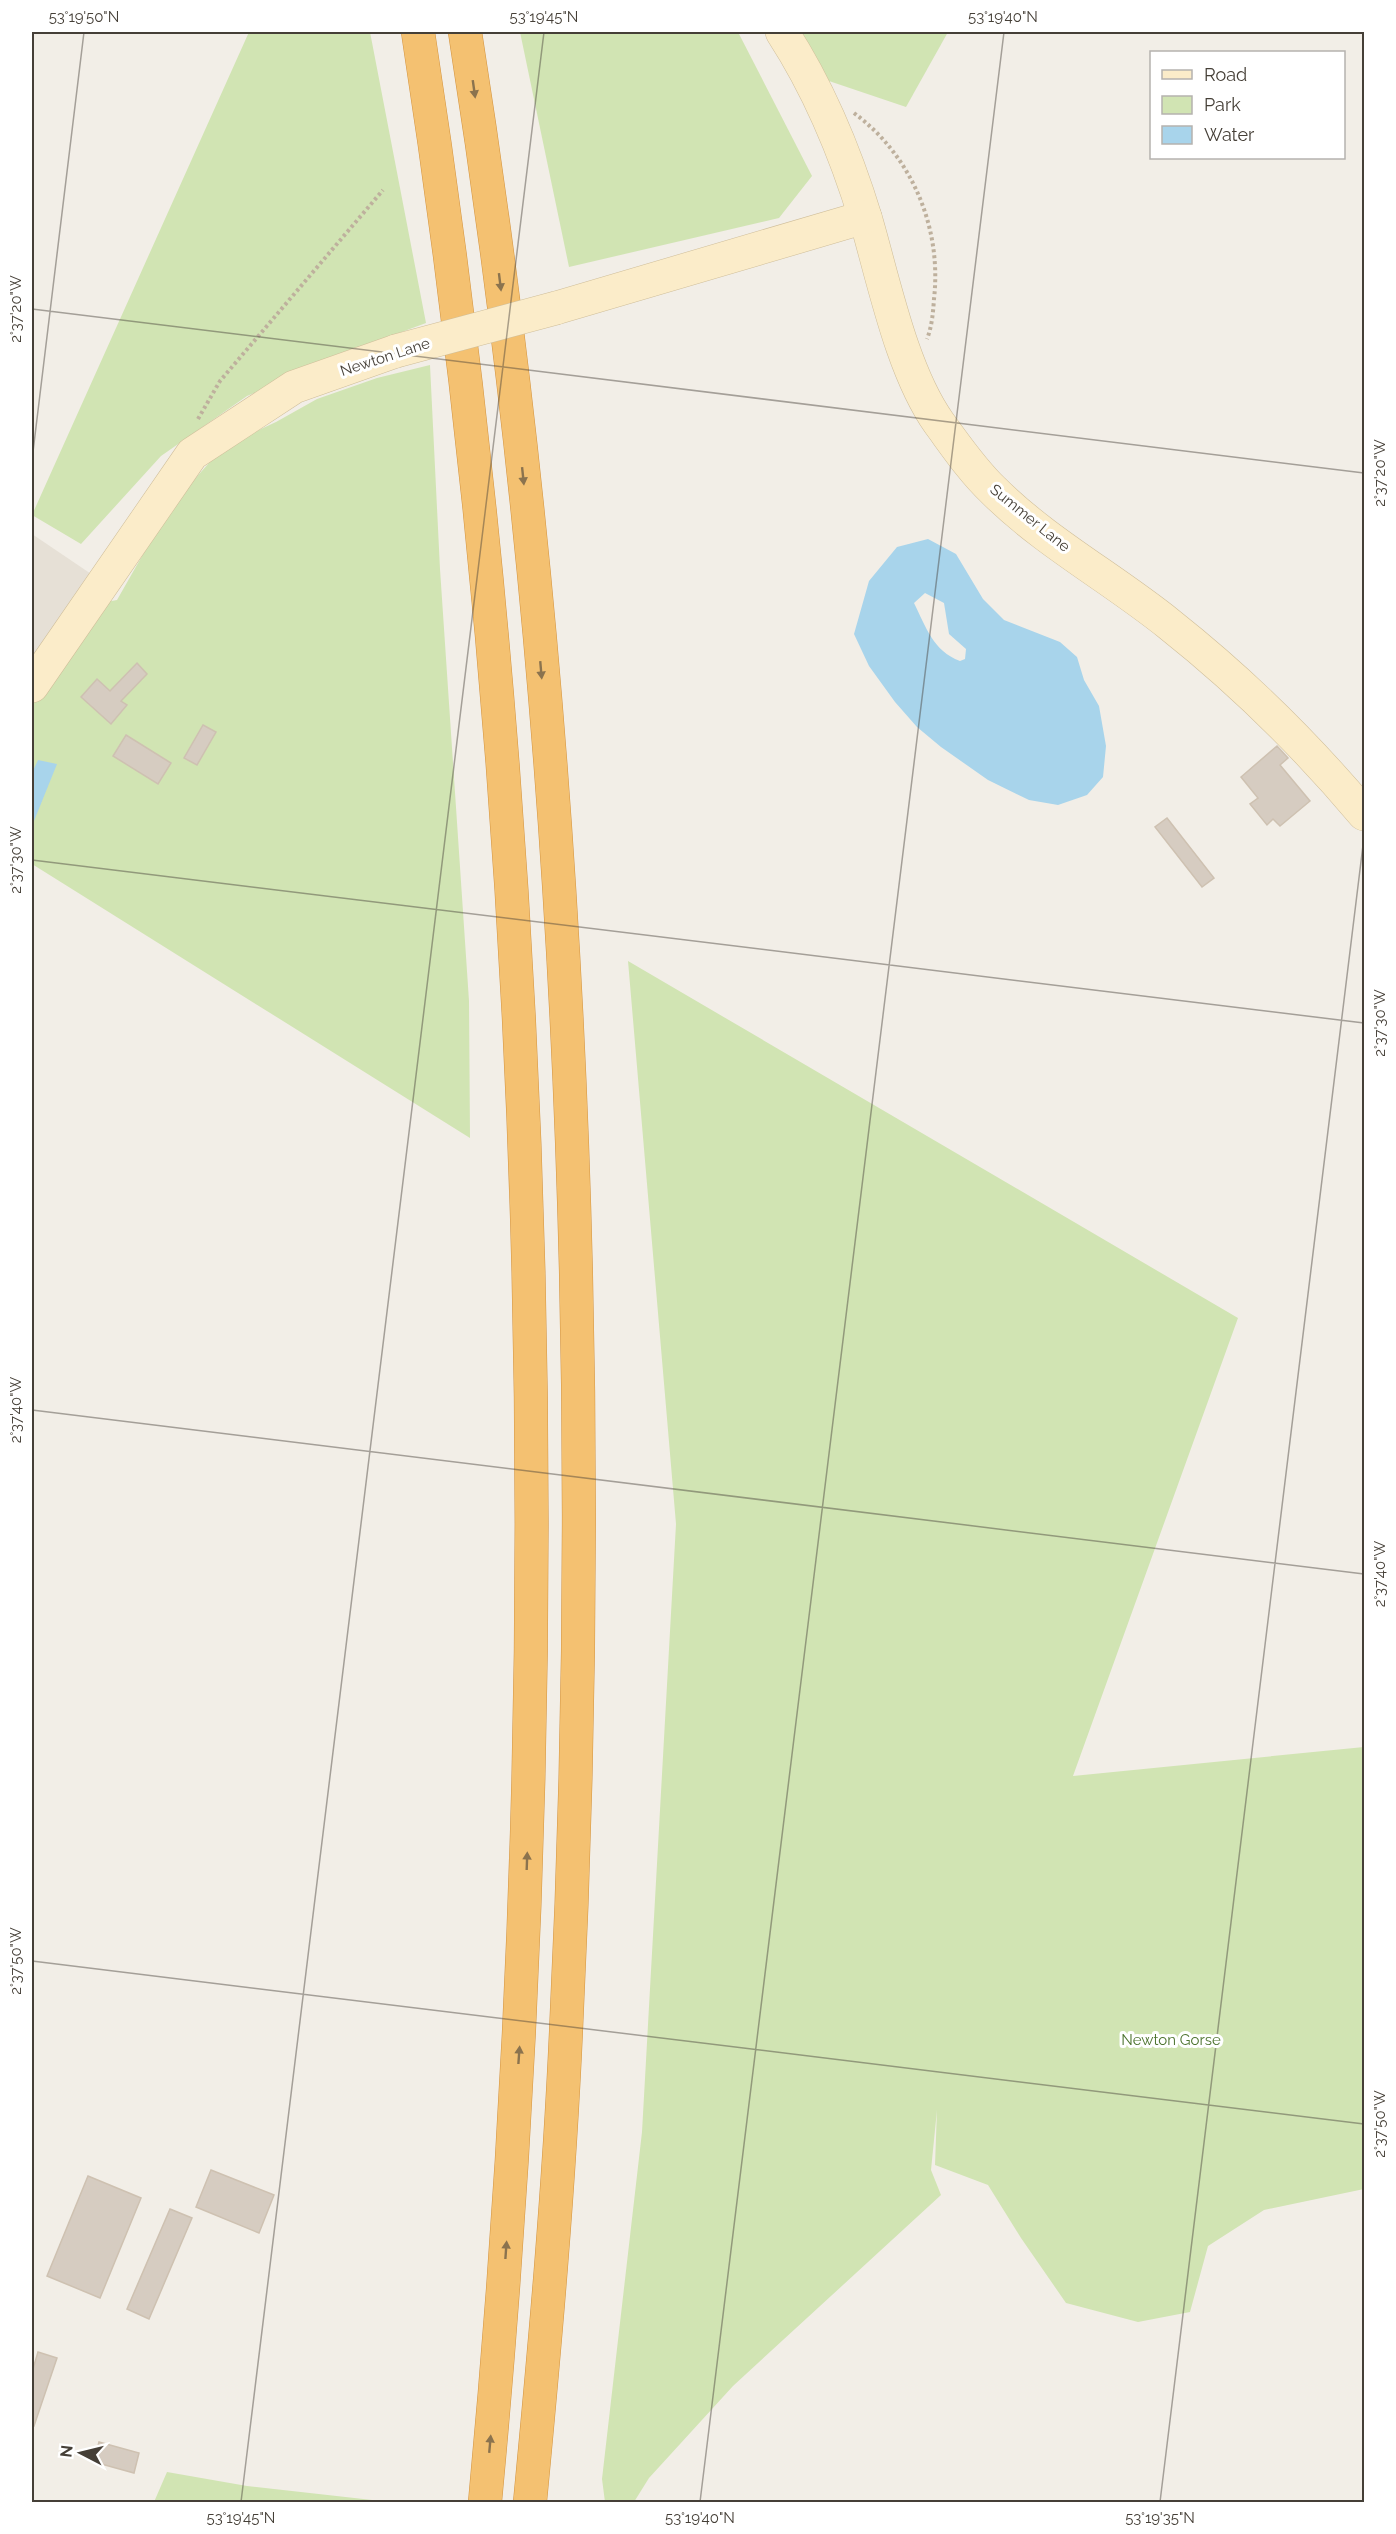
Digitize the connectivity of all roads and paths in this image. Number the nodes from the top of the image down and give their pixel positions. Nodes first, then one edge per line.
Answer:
1 (418, 32) edge
2 (465, 32) edge
3 (782, 32) edge
4 (824, 108) junction
5 (383, 190) dead end
6 (865, 217) junction
7 (914, 374) junction
8 (192, 454) junction
9 (32, 686) edge
10 (1365, 814) edge
11 (485, 2502) edge
12 (530, 2502) edge

11 -> 1 highway
2 -> 12 highway
3 - 4 street, Summer Lane
4 - 6 street, Summer Lane
4 - 7 path
5 - 8 path
6 - 7 street, Summer Lane
6 - 8 street, Newton Lane, bridge
7 - 10 street, Summer Lane
8 - 9 street, Newton Lane

